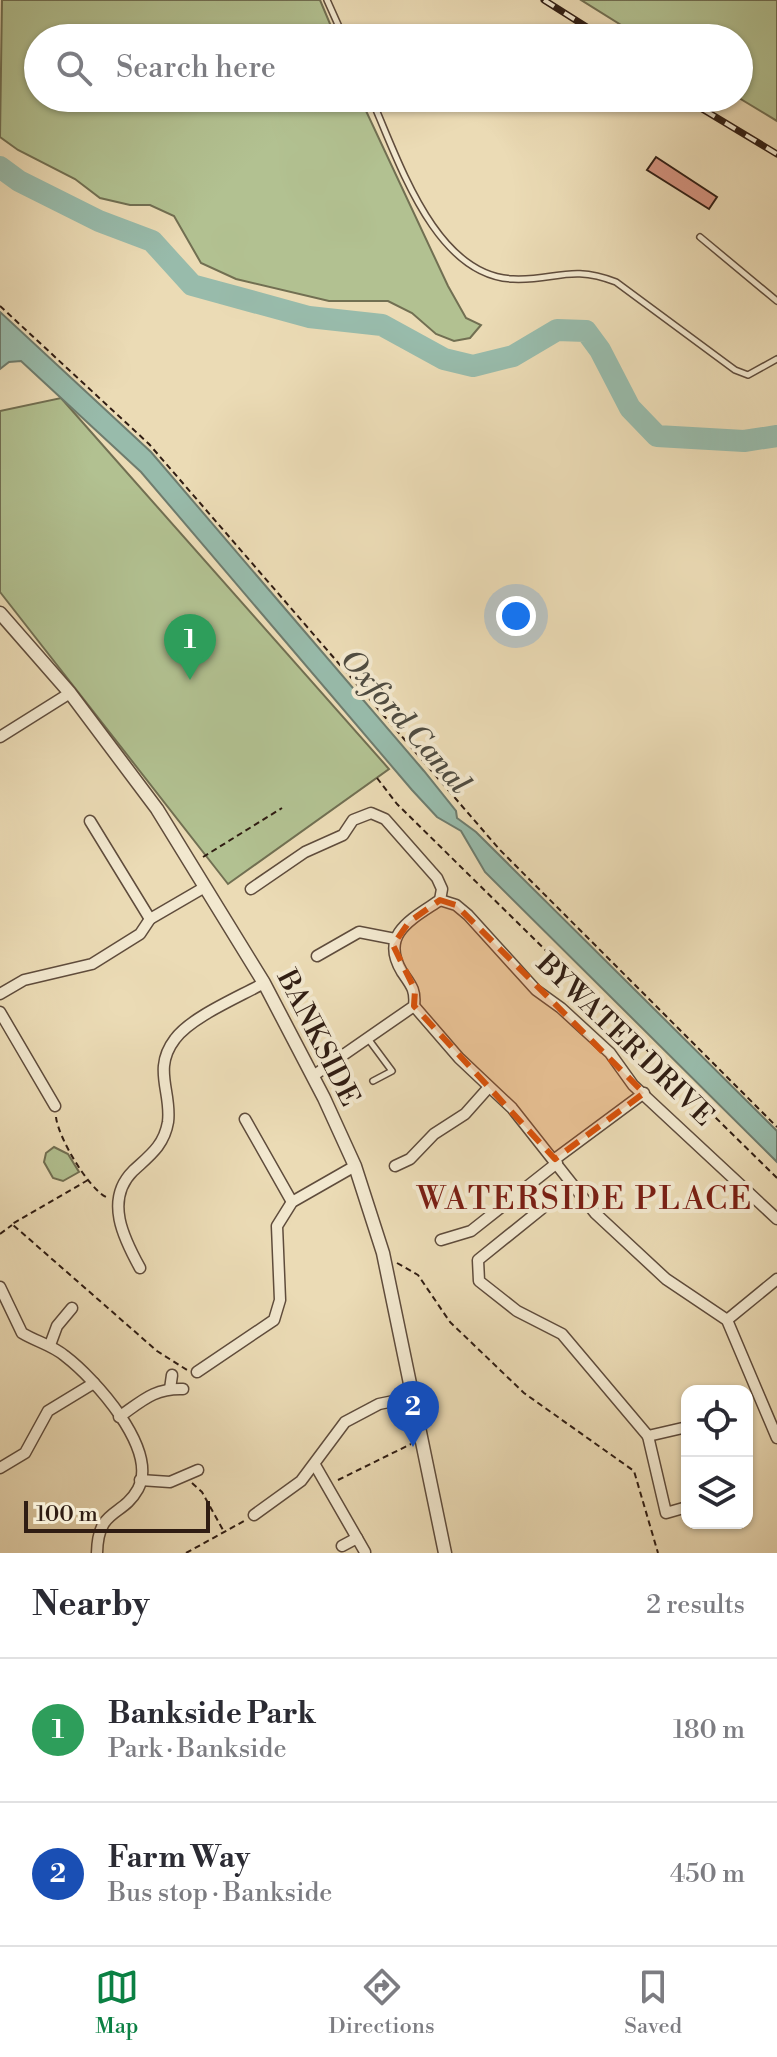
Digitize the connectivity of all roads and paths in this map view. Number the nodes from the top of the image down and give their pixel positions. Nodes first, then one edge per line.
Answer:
1 (327, 0) edge
2 (338, 24) edge
3 (377, 112) edge
4 (700, 237) dead end
5 (777, 301) edge
6 (0, 306) edge
7 (777, 359) edge
8 (0, 613) edge
9 (70, 693) junction
10 (0, 737) edge
11 (377, 778) dead end
12 (282, 808) dead end
13 (90, 821) dead end
14 (202, 857) dead end
15 (205, 887) junction
16 (251, 889) dead end
17 (440, 900) junction
18 (150, 919) junction
19 (395, 939) junction
20 (317, 956) dead end
21 (264, 983) junction
22 (0, 994) edge
23 (414, 1002) junction
24 (0, 1012) edge
25 (368, 1039) junction
26 (313, 1076) junction
27 (373, 1081) dead end
28 (489, 1087) junction
29 (644, 1093) junction
30 (55, 1106) joint
31 (245, 1119) dead end
32 (777, 1127) edge
33 (556, 1161) junction
34 (355, 1166) junction
35 (395, 1166) dead end
36 (777, 1178) edge
37 (88, 1180) junction
38 (571, 1185) junction
39 (118, 1202) junction
40 (292, 1202) junction
41 (777, 1219) edge
42 (12, 1224) junction
43 (0, 1234) edge
44 (441, 1240) dead end
45 (394, 1262) dead end
46 (140, 1268) dead end
47 (777, 1279) edge
48 (0, 1287) edge
49 (72, 1308) dead end
50 (727, 1320) junction
51 (50, 1345) junction
52 (196, 1374) joint
53 (172, 1375) dead end
54 (94, 1383) junction
55 (170, 1389) junction
56 (183, 1389) dead end
57 (413, 1397) junction
58 (761, 1400) junction
59 (753, 1403) edge
60 (119, 1417) junction
61 (681, 1428) edge
62 (648, 1436) junction
63 (422, 1438) junction
64 (777, 1438) edge
65 (315, 1465) junction
66 (0, 1468) edge
67 (193, 1473) joint
68 (140, 1480) junction
69 (327, 1486) junction
70 (681, 1509) edge
71 (254, 1515) joint
72 (224, 1532) junction
73 (357, 1538) junction
74 (342, 1546) dead end
75 (365, 1552) edge
76 (97, 1553) edge
77 (186, 1553) edge
78 (445, 1553) edge
79 (658, 1553) edge

1 - 2 lane
3 - 7 lane
4 - 5 lane
6 - 32 path
8 - 9 street, BANKSIDE
9 - 10 street
9 - 15 street, BANKSIDE
11 - 36 path
12 - 14 path
13 - 18 street
15 - 18 street
15 - 21 street, BANKSIDE
16 - 17 street
17 - 19 street
17 - 29 street, BYWATER DRIVE
18 - 22 street
19 - 20 street
19 - 23 street
21 - 26 street, BANKSIDE
21 - 39 street
23 - 25 street
23 - 28 street
24 - 30 street
25 - 26 street
25 - 27 lane
26 - 34 street, BANKSIDE
28 - 33 street
28 - 35 street
29 - 33 street
29 - 41 street, BYWATER DRIVE
30 - 37 path
31 - 40 street
33 - 38 street
33 - 44 street
34 - 40 street
34 - 57 street, BANKSIDE
37 - 39 path
37 - 42 path
38 - 50 street
38 - 62 street
39 - 46 street
40 - 52 street
42 - 43 path
42 - 52 path
45 - 79 path
47 - 50 street
48 - 51 street
49 - 51 street
50 - 58 street
51 - 54 street
53 - 55 street
54 - 60 street
54 - 66 street
55 - 56 street
55 - 60 street
57 - 63 street, BANKSIDE
57 - 65 street
58 - 59 street
58 - 64 street
60 - 68 street
61 - 62 street
62 - 70 street
63 - 69 path
63 - 78 street, BANKSIDE
65 - 69 street
65 - 71 street
67 - 68 street
67 - 72 path
68 - 76 street
69 - 73 street
71 - 72 path
72 - 77 path
73 - 74 street
73 - 75 street

